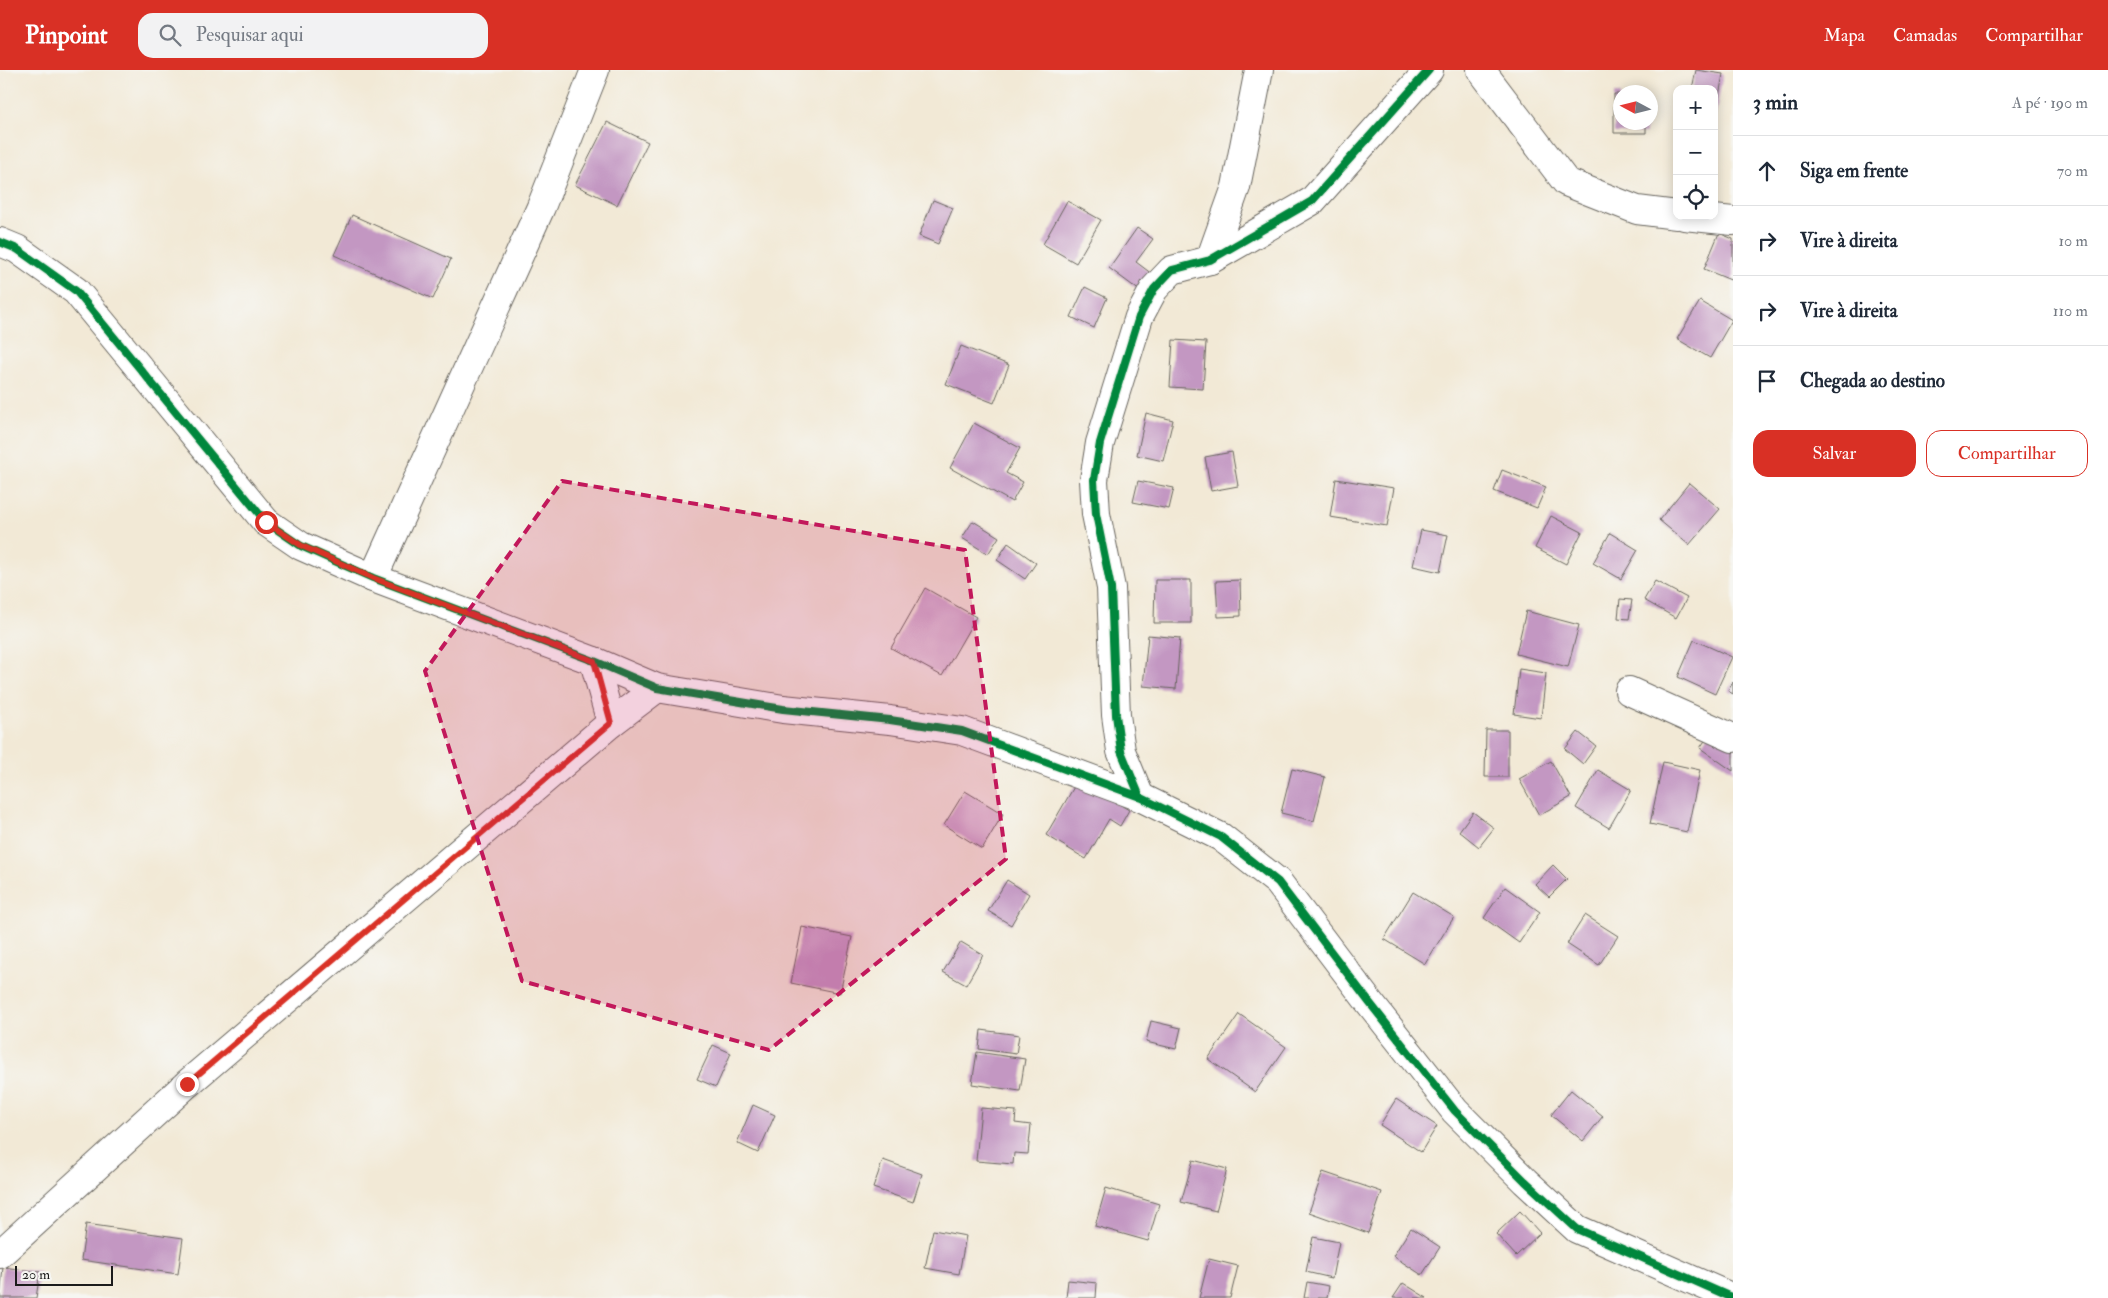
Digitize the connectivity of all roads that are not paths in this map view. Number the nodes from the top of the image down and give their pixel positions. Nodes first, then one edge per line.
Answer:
1 (595, 70) edge
2 (1259, 70) edge
3 (1429, 70) edge
4 (1481, 70) edge
5 (1506, 82) edge
6 (1673, 214) edge
7 (1718, 219) edge
8 (1733, 221) edge
9 (0, 242) edge
10 (1210, 260) junction
11 (373, 578) junction
12 (594, 661) junction
13 (657, 688) junction
14 (1629, 691) dead end
15 (611, 723) junction
16 (1733, 738) edge
17 (1140, 797) junction
18 (0, 1254) edge
19 (1733, 1298) edge

1 - 11 street
2 - 10 street
3 - 10 street
4 - 5 street
5 - 6 street
7 - 8 street
9 - 11 street
10 - 17 street
11 - 12 street
12 - 13 street
12 - 15 street
13 - 15 street
13 - 17 street
14 - 16 street
15 - 18 street
17 - 19 street

